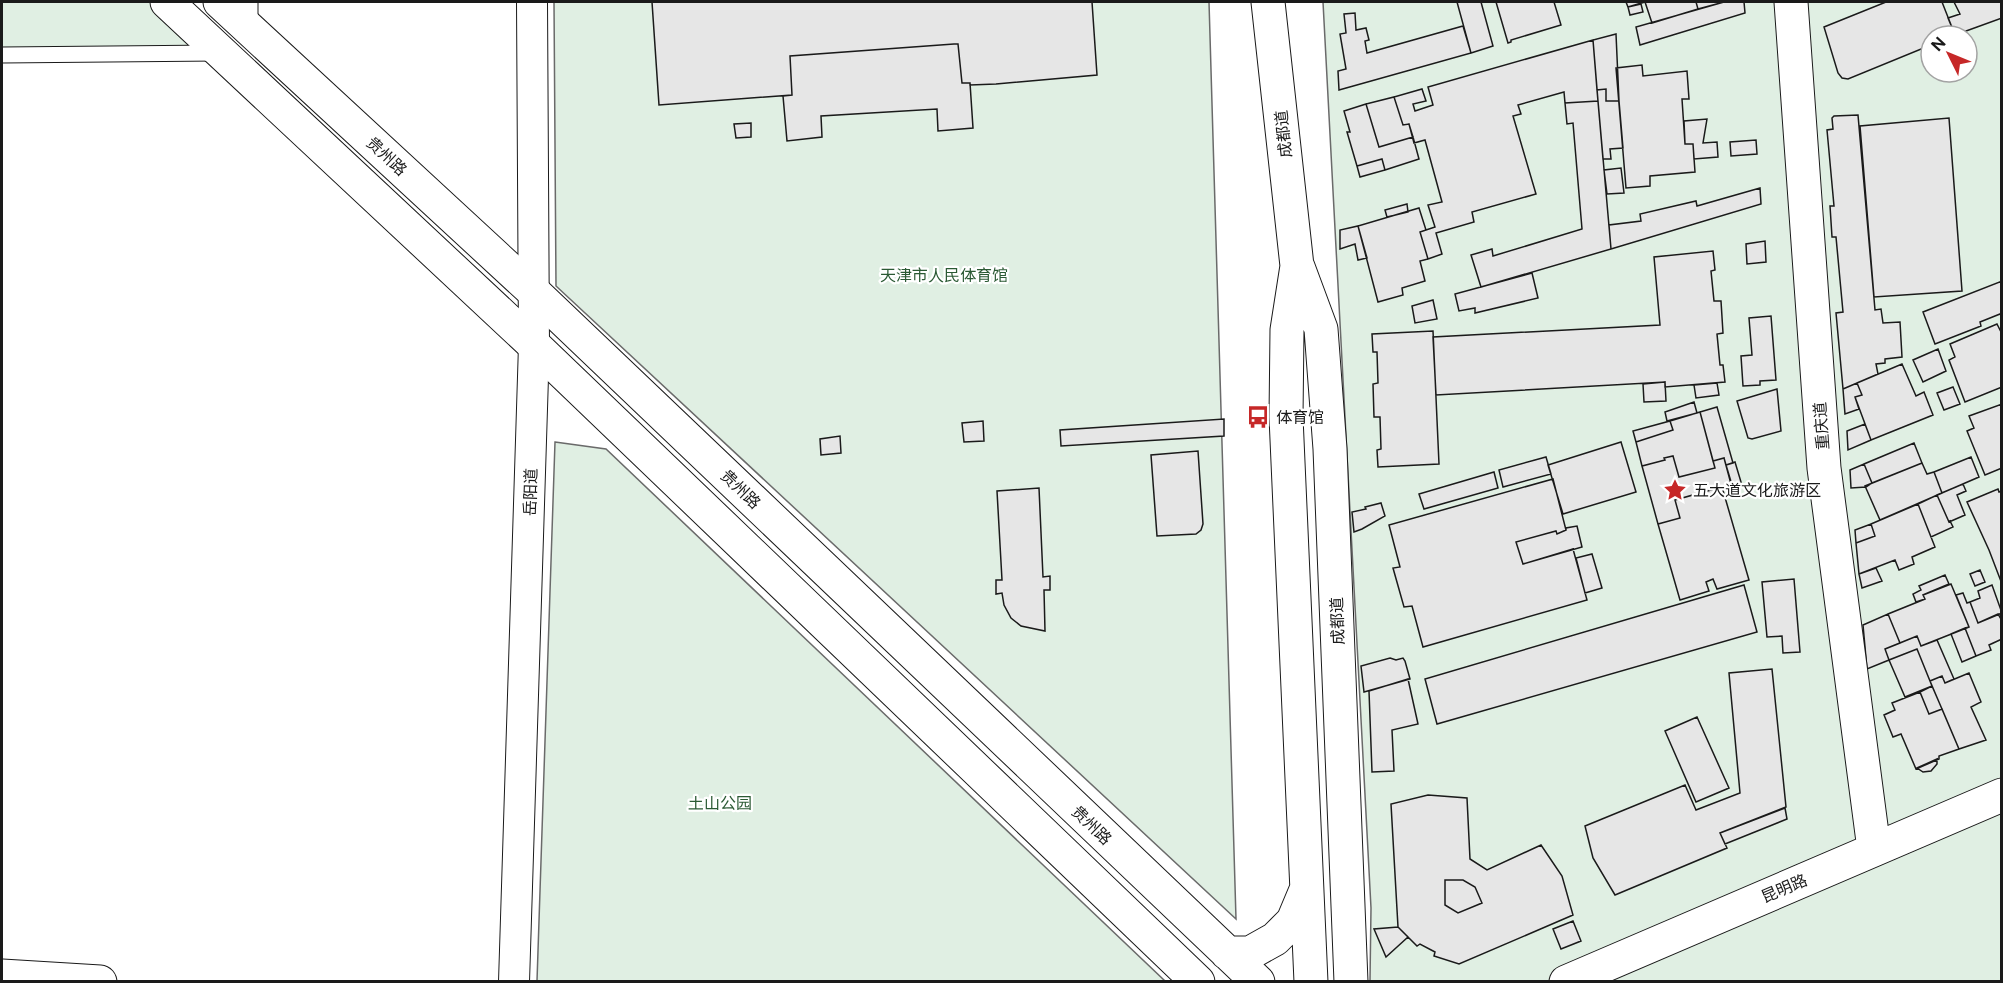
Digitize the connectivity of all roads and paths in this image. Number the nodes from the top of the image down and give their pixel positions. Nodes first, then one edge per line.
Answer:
1 (167, 2) edge
2 (220, 2) edge
3 (532, 2) edge
4 (1268, 2) edge
5 (1791, 2) edge
6 (250, 15) edge
7 (222, 53) junction
8 (2, 55) edge
9 (1297, 266) junction
10 (534, 292) junction
11 (534, 345) junction
12 (2001, 795) edge
13 (1874, 849) junction
14 (1308, 886) junction
15 (1227, 953) junction
16 (2, 976) edge
17 (100, 981) edge
18 (514, 981) edge
19 (1198, 981) edge
20 (1258, 981) edge
21 (1311, 981) edge
22 (1351, 981) edge
23 (1566, 981) edge

1 - 7 street
2 - 6 street, 贵州路
3 - 10 street, 岳阳道
4 - 9 street, 成都道
5 - 13 street, 重庆道
6 - 10 street, 贵州路
7 - 8 lane
7 - 11 street
9 - 14 street, 成都道
9 - 22 street, 成都道
10 - 11 street, 岳阳道
10 - 15 street, 贵州路
11 - 18 street, 岳阳道
11 - 19 street
12 - 13 street, 昆明路
13 - 23 street, 昆明路
14 - 15 street
14 - 21 street, 成都道
15 - 20 street, 贵州路
16 - 17 street

